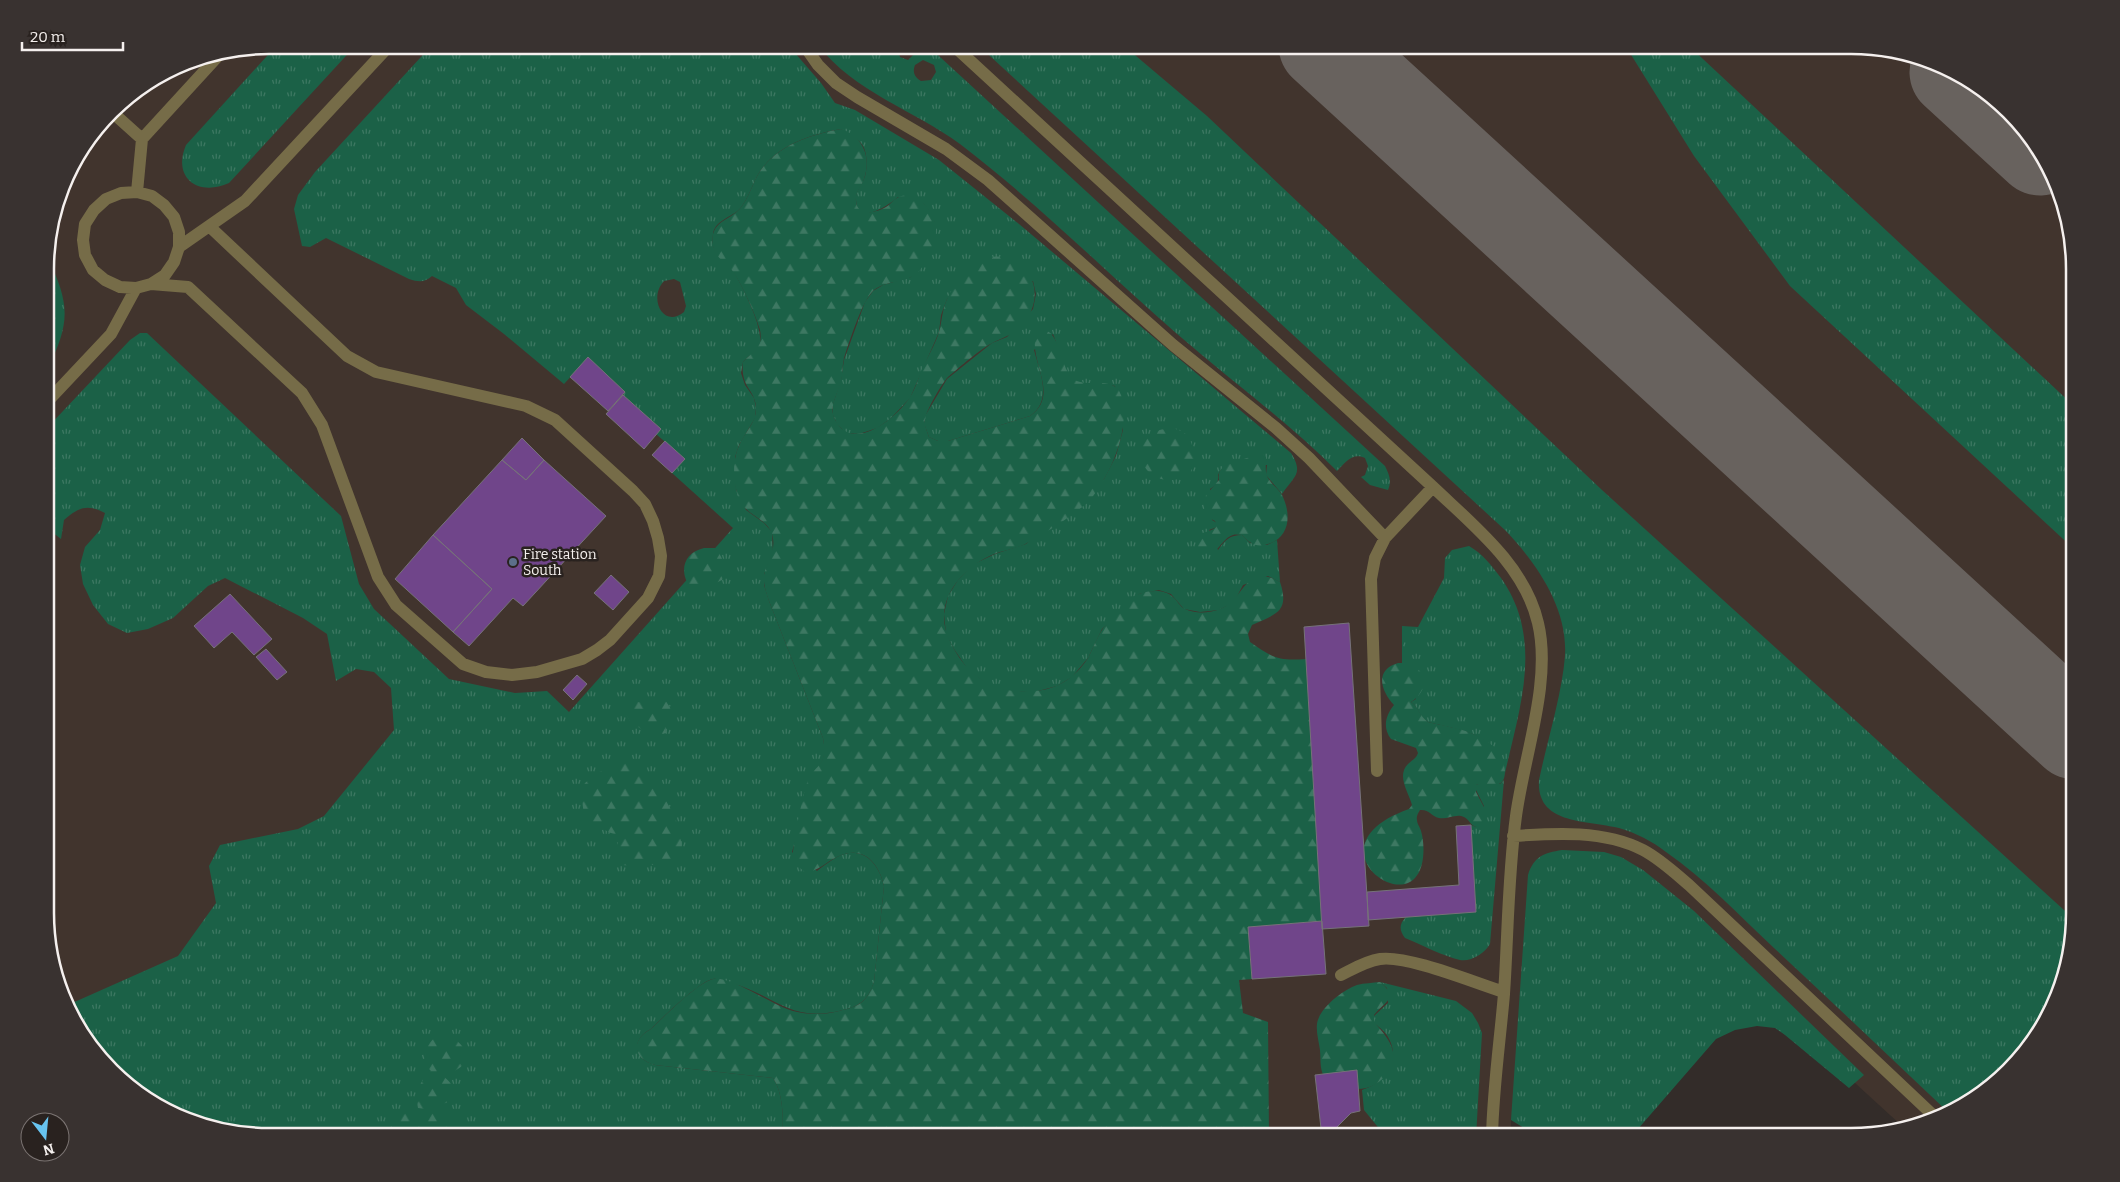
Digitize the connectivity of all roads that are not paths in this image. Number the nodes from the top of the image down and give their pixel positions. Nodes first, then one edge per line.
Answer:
1 (382, 54) edge
2 (810, 54) edge
3 (963, 54) edge
4 (214, 61) edge
5 (117, 117) edge
6 (142, 140) junction
7 (137, 192) junction
8 (209, 226) junction
9 (179, 247) junction
10 (151, 284) junction
11 (136, 288) junction
12 (54, 395) edge
13 (1433, 487) junction
14 (1385, 538) junction
15 (1377, 771) dead end
16 (1513, 836) junction
17 (1341, 975) dead end
18 (1504, 992) junction
19 (1931, 1113) edge
20 (1493, 1128) edge

1 - 8 lane
2 - 14 lane
3 - 13 lane
4 - 6 lane
5 - 6 lane
6 - 7 lane
7 - 9 lane
7 - 11 lane
8 - 9 lane
8 - 10 lane
9 - 10 lane
10 - 11 lane
11 - 12 lane
13 - 14 lane
13 - 16 lane
14 - 15 lane
16 - 18 lane
16 - 19 lane
17 - 18 lane
18 - 20 lane

